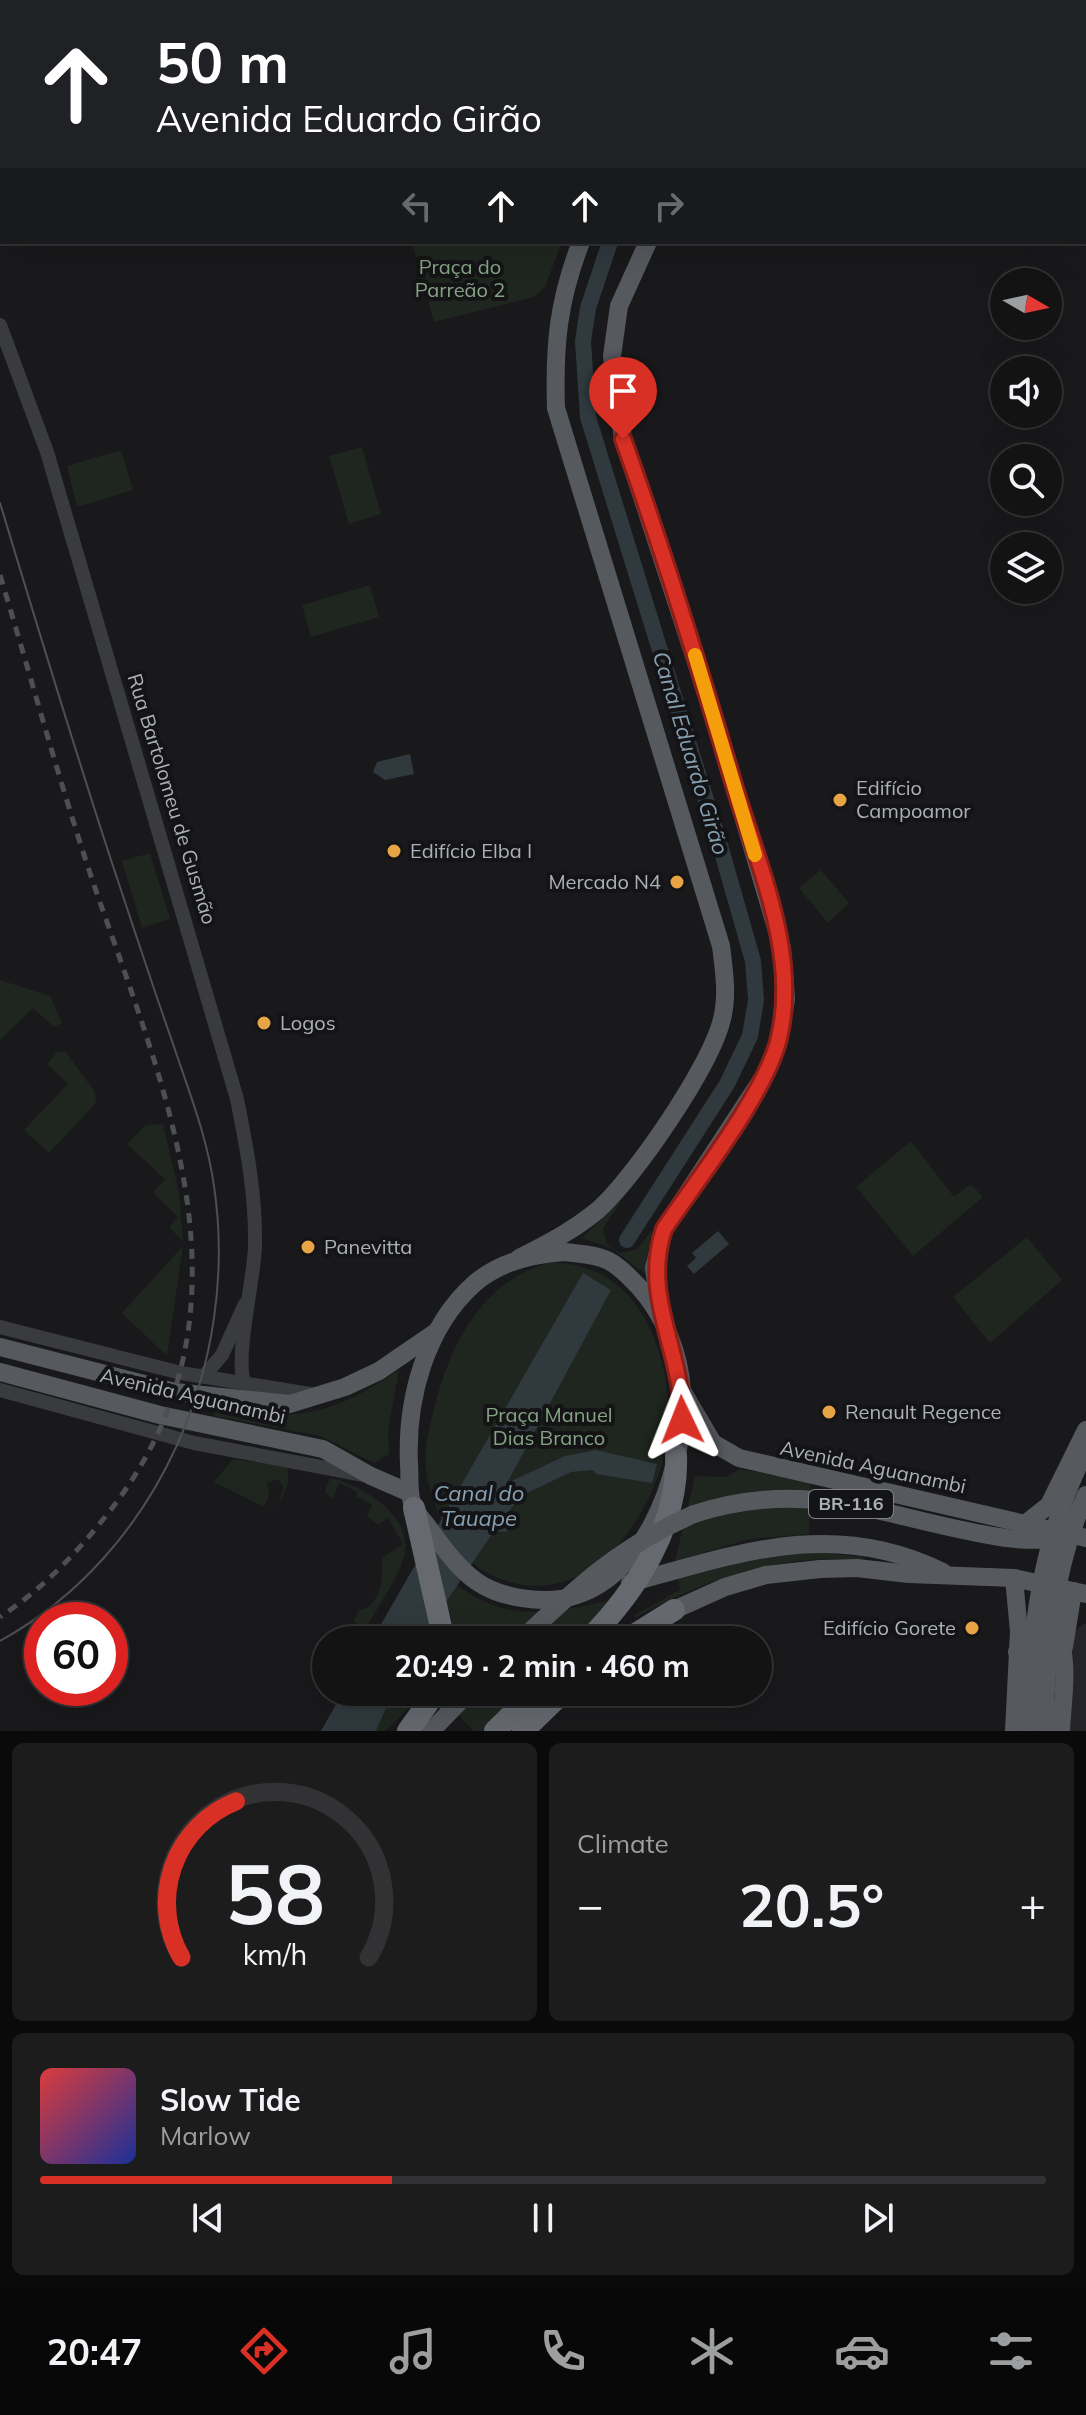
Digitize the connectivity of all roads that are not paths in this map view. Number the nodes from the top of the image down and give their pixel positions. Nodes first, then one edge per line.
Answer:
1 (647, 244) edge
2 (580, 245) edge
3 (0, 325) edge
4 (519, 1258) junction
5 (249, 1293) junction
6 (660, 1312) junction
7 (0, 1327) edge
8 (436, 1332) junction
9 (0, 1347) edge
10 (106, 1354) junction
11 (0, 1372) edge
12 (102, 1374) junction
13 (204, 1376) junction
14 (244, 1382) junction
15 (0, 1390) edge
16 (682, 1390) junction
17 (318, 1396) junction
18 (1086, 1430) edge
19 (1086, 1450) edge
20 (676, 1455) junction
21 (371, 1476) junction
22 (1056, 1490) junction
23 (1086, 1495) edge
24 (412, 1500) junction
25 (1086, 1507) edge
26 (1025, 1524) junction
27 (1086, 1539) edge
28 (949, 1576) junction
29 (1014, 1578) junction
30 (633, 1583) junction
31 (592, 1590) junction
32 (1080, 1593) edge
33 (674, 1610) joint
34 (441, 1626) edge
35 (536, 1626) edge
36 (599, 1626) edge
37 (648, 1626) edge
38 (1017, 1652) junction
39 (1064, 1654) junction
40 (426, 1706) edge
41 (455, 1706) edge
42 (521, 1706) edge
43 (549, 1706) edge
44 (408, 1731) edge
45 (431, 1731) edge
46 (495, 1731) edge
47 (523, 1731) edge
48 (1014, 1731) edge
49 (1027, 1731) edge
50 (1044, 1731) edge
51 (1061, 1731) edge

1 - 6 main road
2 - 4 main road
3 - 5 street, Rua Bartolomeu de Gusmão
4 - 6 main road
4 - 8 main road
5 - 13 street, Rua Bartolomeu de Gusmão
5 - 14 street, Rua Bartolomeu de Gusmão
6 - 16 main road
7 - 10 street, Avenida Aguanambi
8 - 17 main road, Avenida Aguanambi
8 - 24 main road
9 - 12 main road, Avenida Aguanambi
10 - 12 main road
10 - 13 street, Avenida Aguanambi
11 - 21 main road, Avenida Aguanambi
12 - 17 main road, Avenida Aguanambi
13 - 14 street, Avenida Aguanambi
14 - 17 street, Avenida Aguanambi
15 - 21 street, Avenida Aguanambi
16 - 20 main road
16 - 26 main road, Avenida Aguanambi
18 - 22 main road
19 - 49 main road, bridge
20 - 30 highway
20 - 31 main road
21 - 24 main road, Avenida Aguanambi
22 - 25 main road
22 - 26 main road
23 - 50 main road, bridge
24 - 31 main road
24 - 34 highway
26 - 27 main road, Avenida Aguanambi
27 - 35 main road, BR-116, bridge
28 - 29 main road
28 - 30 main road
28 - 33 main road
29 - 32 main road
29 - 38 main road
30 - 31 main road
30 - 36 highway
32 - 39 main road
33 - 37 highway
38 - 39 main road
38 - 48 main road
39 - 51 main road
40 - 44 highway
41 - 45 main road
42 - 46 highway
43 - 47 highway

